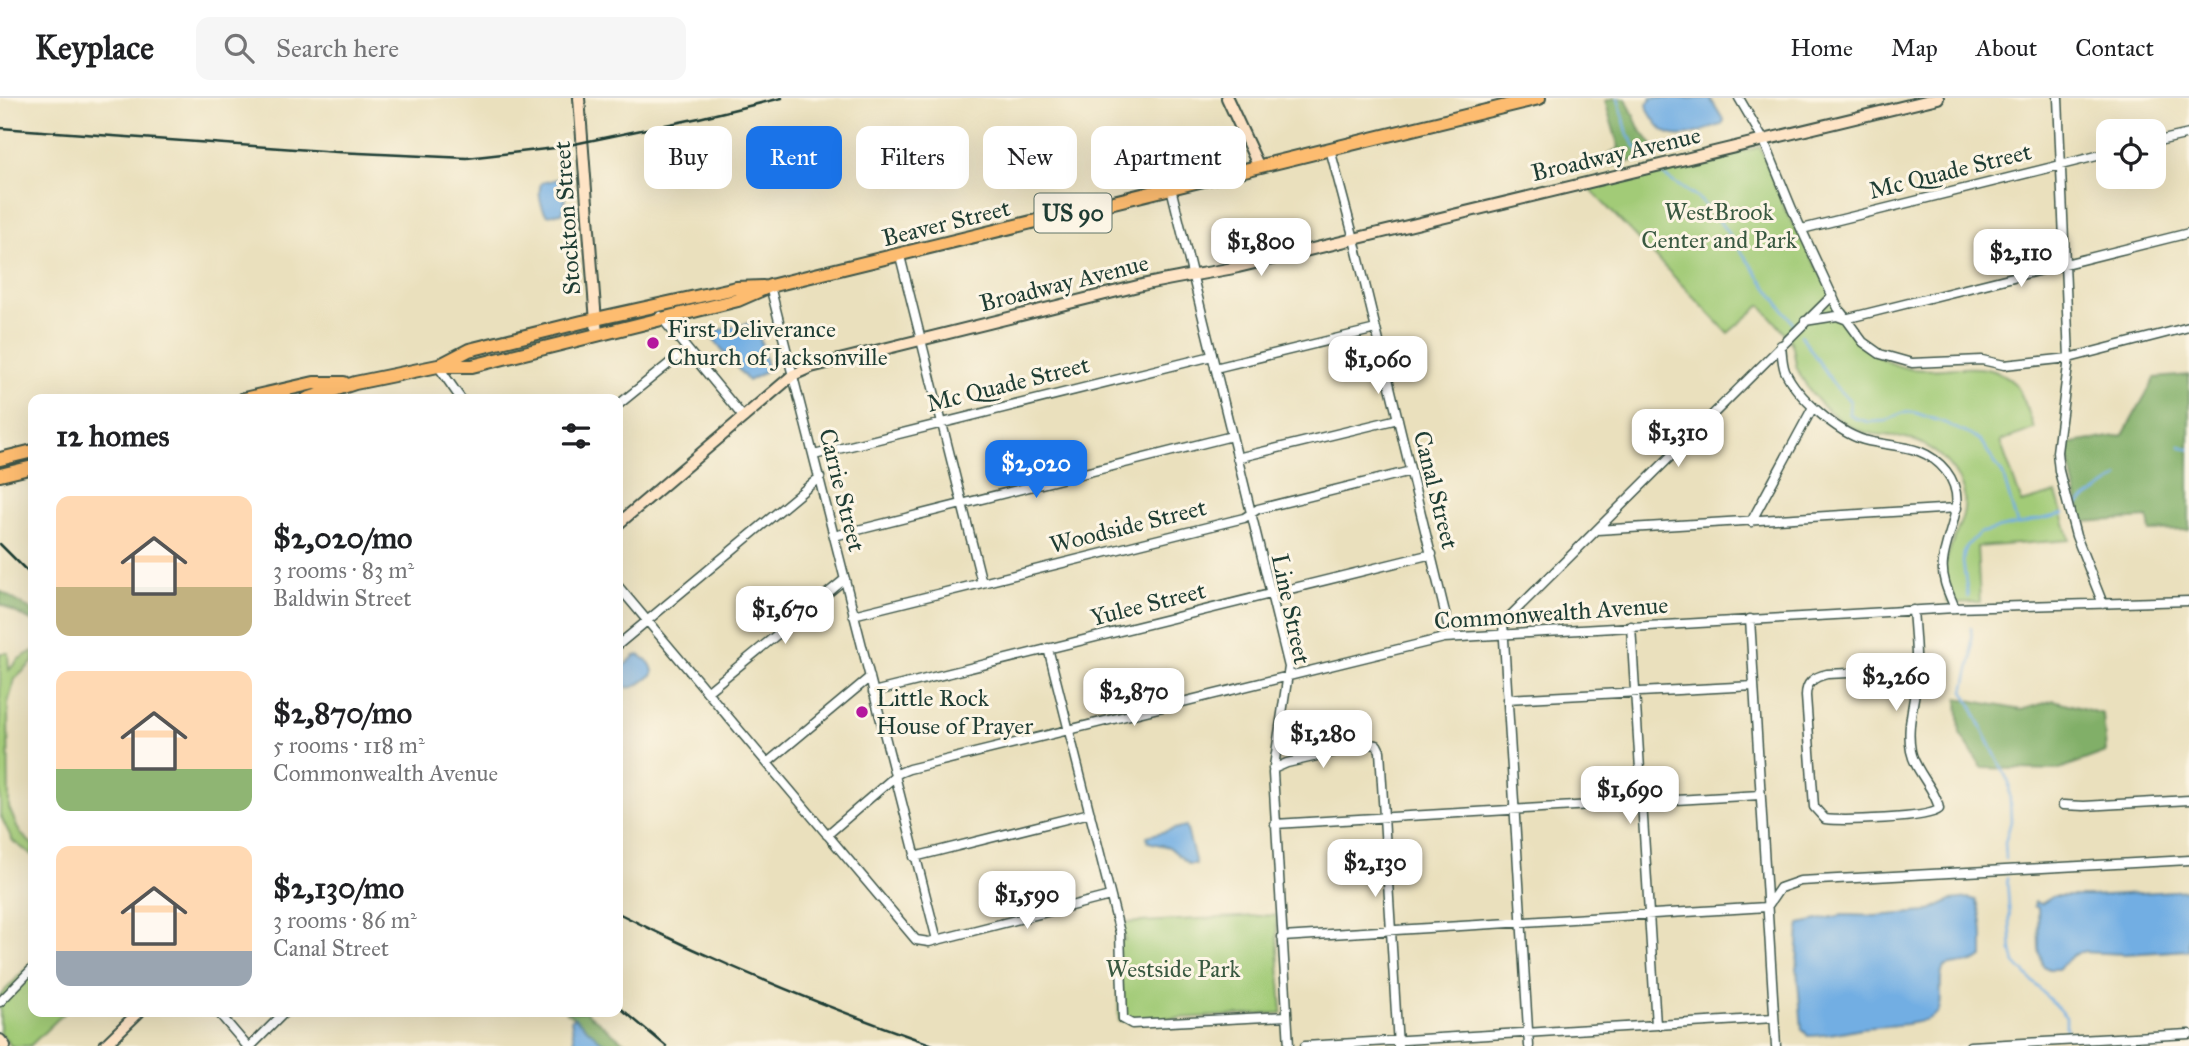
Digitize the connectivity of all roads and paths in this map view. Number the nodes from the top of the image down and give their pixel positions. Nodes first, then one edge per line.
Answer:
1 (579, 98) edge
2 (1227, 98) edge
3 (1539, 98) edge
4 (1739, 98) edge
5 (1938, 98) edge
6 (2058, 98) edge
7 (2189, 134) edge
8 (2166, 139) edge
9 (1764, 141) junction
10 (1330, 149) junction
11 (2096, 156) edge
12 (2061, 165) junction
13 (1259, 167) junction
14 (1246, 170) edge
15 (1167, 189) edge
16 (1171, 189) edge
17 (1802, 229) junction
18 (2189, 233) edge
19 (1354, 239) junction
20 (900, 256) junction
21 (2065, 264) junction
22 (1192, 275) junction
23 (770, 286) junction
24 (705, 294) junction
25 (1833, 295) junction
26 (651, 306) junction
27 (708, 307) junction
28 (596, 319) junction
29 (663, 319) junction
30 (1845, 319) junction
31 (1805, 321) junction
32 (2189, 327) edge
33 (1376, 329) junction
34 (597, 335) junction
35 (922, 339) junction
36 (1781, 345) junction
37 (687, 349) junction
38 (1212, 356) junction
39 (2069, 358) junction
40 (438, 366) junction
41 (1215, 368) junction
42 (793, 375) junction
43 (355, 383) junction
44 (266, 394) edge
45 (322, 394) edge
46 (458, 394) edge
47 (623, 401) edge
48 (1813, 407) junction
49 (744, 418) junction
50 (1398, 419) junction
51 (942, 422) junction
52 (1232, 436) junction
53 (28, 452) edge
54 (814, 455) junction
55 (1237, 458) junction
56 (0, 459) edge
57 (28, 468) edge
58 (1411, 471) junction
59 (0, 475) edge
60 (820, 477) junction
61 (962, 504) junction
62 (1957, 508) junction
63 (1250, 513) junction
64 (623, 520) edge
65 (1751, 522) junction
66 (1597, 530) junction
67 (834, 536) junction
68 (1432, 554) junction
69 (845, 579) junction
70 (982, 583) junction
71 (623, 592) edge
72 (1270, 594) junction
73 (2189, 601) edge
74 (2102, 604) junction
75 (1955, 608) junction
76 (1913, 610) junction
77 (853, 615) junction
78 (1750, 619) junction
79 (647, 621) junction
80 (1631, 626) junction
81 (1503, 634) junction
82 (1451, 637) junction
83 (623, 641) edge
84 (1048, 648) junction
85 (1916, 670) junction
86 (1288, 676) junction
87 (870, 677) junction
88 (1754, 685) junction
89 (707, 692) junction
90 (873, 692) junction
91 (1635, 692) junction
92 (1507, 699) junction
93 (1069, 730) junction
94 (767, 763) junction
95 (1273, 769) junction
96 (894, 777) junction
97 (1760, 795) junction
98 (2189, 800) edge
99 (1643, 801) junction
100 (2063, 805) dead end
101 (1514, 810) junction
102 (1090, 813) junction
103 (1385, 818) junction
104 (1275, 824) junction
105 (827, 835) junction
106 (914, 856) junction
107 (2189, 860) edge
108 (1111, 895) junction
109 (1767, 907) junction
110 (1649, 915) junction
111 (1521, 921) junction
112 (1391, 930) junction
113 (1282, 937) junction
114 (936, 940) junction
115 (28, 973) edge
116 (0, 1002) edge
117 (1287, 1016) junction
118 (134, 1017) edge
119 (223, 1017) edge
120 (280, 1017) edge
121 (1774, 1018) junction
122 (1656, 1025) junction
123 (1528, 1032) junction
124 (2189, 1034) edge
125 (0, 1040) edge
126 (1398, 1043) edge
127 (5, 1046) edge
128 (104, 1046) edge
129 (249, 1046) edge
130 (1289, 1046) edge
131 (1305, 1046) edge
132 (1529, 1046) edge
133 (1776, 1046) edge
134 (1970, 1046) edge

1 - 28 street, Stockton Street
2 - 13 street
3 - 10 main road, Beaver Street / US 90
4 - 9 street
5 - 9 street, Broadway Avenue
6 - 12 street
7 - 8 street
9 - 17 street
9 - 19 street, Broadway Avenue
10 - 13 main road, Beaver Street / US 90
10 - 19 street, Canal Street
11 - 12 street, Mc Quade Street
12 - 17 street, Mc Quade Street
12 - 21 street
13 - 14 main road, Beaver Street / US 90
15 - 20 main road, Beaver Street / US 90
16 - 22 street, Line Street
17 - 25 street
18 - 21 street
19 - 22 street, Broadway Avenue
19 - 33 street, Canal Street
20 - 23 main road, Beaver Street / US 90
20 - 35 street
21 - 30 street
21 - 39 street
22 - 35 street, Broadway Avenue
22 - 38 street, Line Street
23 - 24 main road, Beaver Street / US 90
23 - 27 main road, Beaver Street / US 90
23 - 42 street, Carrie Street
24 - 26 main road, Beaver Street / US 90
24 - 27 street
25 - 30 street
25 - 31 street
26 - 28 main road, Beaver Street / US 90
26 - 29 street
27 - 29 main road, Beaver Street / US 90
28 - 34 street, Stockton Street
28 - 40 main road, Beaver Street / US 90
29 - 34 main road, Beaver Street / US 90
29 - 37 street
30 - 31 street
30 - 39 street
31 - 36 street
32 - 39 street
33 - 41 street
33 - 50 street, Canal Street
34 - 40 main road, Beaver Street / US 90
35 - 42 street, Broadway Avenue
35 - 51 street
36 - 48 street
36 - 66 street
37 - 47 street
37 - 49 street
38 - 41 street, Line Street
38 - 51 street, Mc Quade Street
39 - 74 street
40 - 43 main road, Beaver Street / US 90
40 - 46 street
41 - 52 street, Line Street
42 - 49 street, Broadway Avenue
42 - 54 street, Carrie Street
43 - 44 main road, Beaver Street / US 90
43 - 45 main road, Beaver Street / US 90
48 - 62 street
48 - 65 street
49 - 64 street, Broadway Avenue
50 - 55 street
50 - 58 street, Canal Street
51 - 54 street, Mc Quade Street
51 - 61 street
52 - 55 street, Line Street
52 - 61 street
53 - 56 main road
54 - 60 street, Carrie Street
55 - 63 street, Line Street
57 - 59 main road
58 - 63 street, Woodside Street
58 - 68 street, Canal Street
60 - 67 street, Carrie Street
60 - 79 street
61 - 67 street
61 - 70 street
62 - 65 street
62 - 75 street
63 - 70 street, Woodside Street
63 - 72 street, Line Street
65 - 66 street
66 - 81 street
67 - 69 street, Carrie Street
68 - 72 street, Yulee Street
68 - 82 street, Canal Street
69 - 77 street, Carrie Street
69 - 89 street
70 - 77 street, Woodside Street
71 - 79 street
72 - 84 street, Yulee Street
72 - 86 street, Line Street
73 - 74 street, Commonwealth Avenue
74 - 75 street, Commonwealth Avenue
75 - 76 street, Commonwealth Avenue
76 - 78 street, Commonwealth Avenue
76 - 85 street
77 - 87 street, Carrie Street
78 - 80 street, Commonwealth Avenue
78 - 88 street
79 - 83 street
79 - 89 street
80 - 81 street, Commonwealth Avenue
80 - 91 street
81 - 82 street, Commonwealth Avenue
81 - 92 street
82 - 86 street, Commonwealth Avenue
84 - 90 street, Yulee Street
84 - 93 street
85 - 85 street
86 - 93 street, Commonwealth Avenue
86 - 95 street, Line Street
87 - 90 street, Carrie Street
87 - 94 street
88 - 91 street
88 - 97 street
89 - 94 street
90 - 96 street, Carrie Street
91 - 92 street
91 - 99 street
92 - 101 street
93 - 96 street, Commonwealth Avenue
93 - 102 street
94 - 105 street
95 - 103 street
95 - 104 street, Line Street
96 - 105 street, Commonwealth Avenue
96 - 106 street, Carrie Street
97 - 99 street
97 - 109 street
98 - 100 street
99 - 101 street
99 - 110 street
101 - 103 street
101 - 111 street
102 - 106 street
102 - 108 street
103 - 104 street
103 - 112 street
104 - 113 street, Line Street
105 - 114 street
106 - 114 street, Carrie Street
107 - 109 street
108 - 114 street
108 - 117 street
109 - 110 street
109 - 121 street
110 - 111 street
110 - 122 street
111 - 112 street
111 - 123 street
112 - 113 street
112 - 126 street
113 - 117 street, Line Street
115 - 116 street
117 - 130 street, Line Street
118 - 128 street
119 - 129 street
120 - 129 street
121 - 122 street
121 - 133 street
122 - 123 street
123 - 126 street
123 - 132 street
124 - 134 street
125 - 127 street
126 - 131 street

